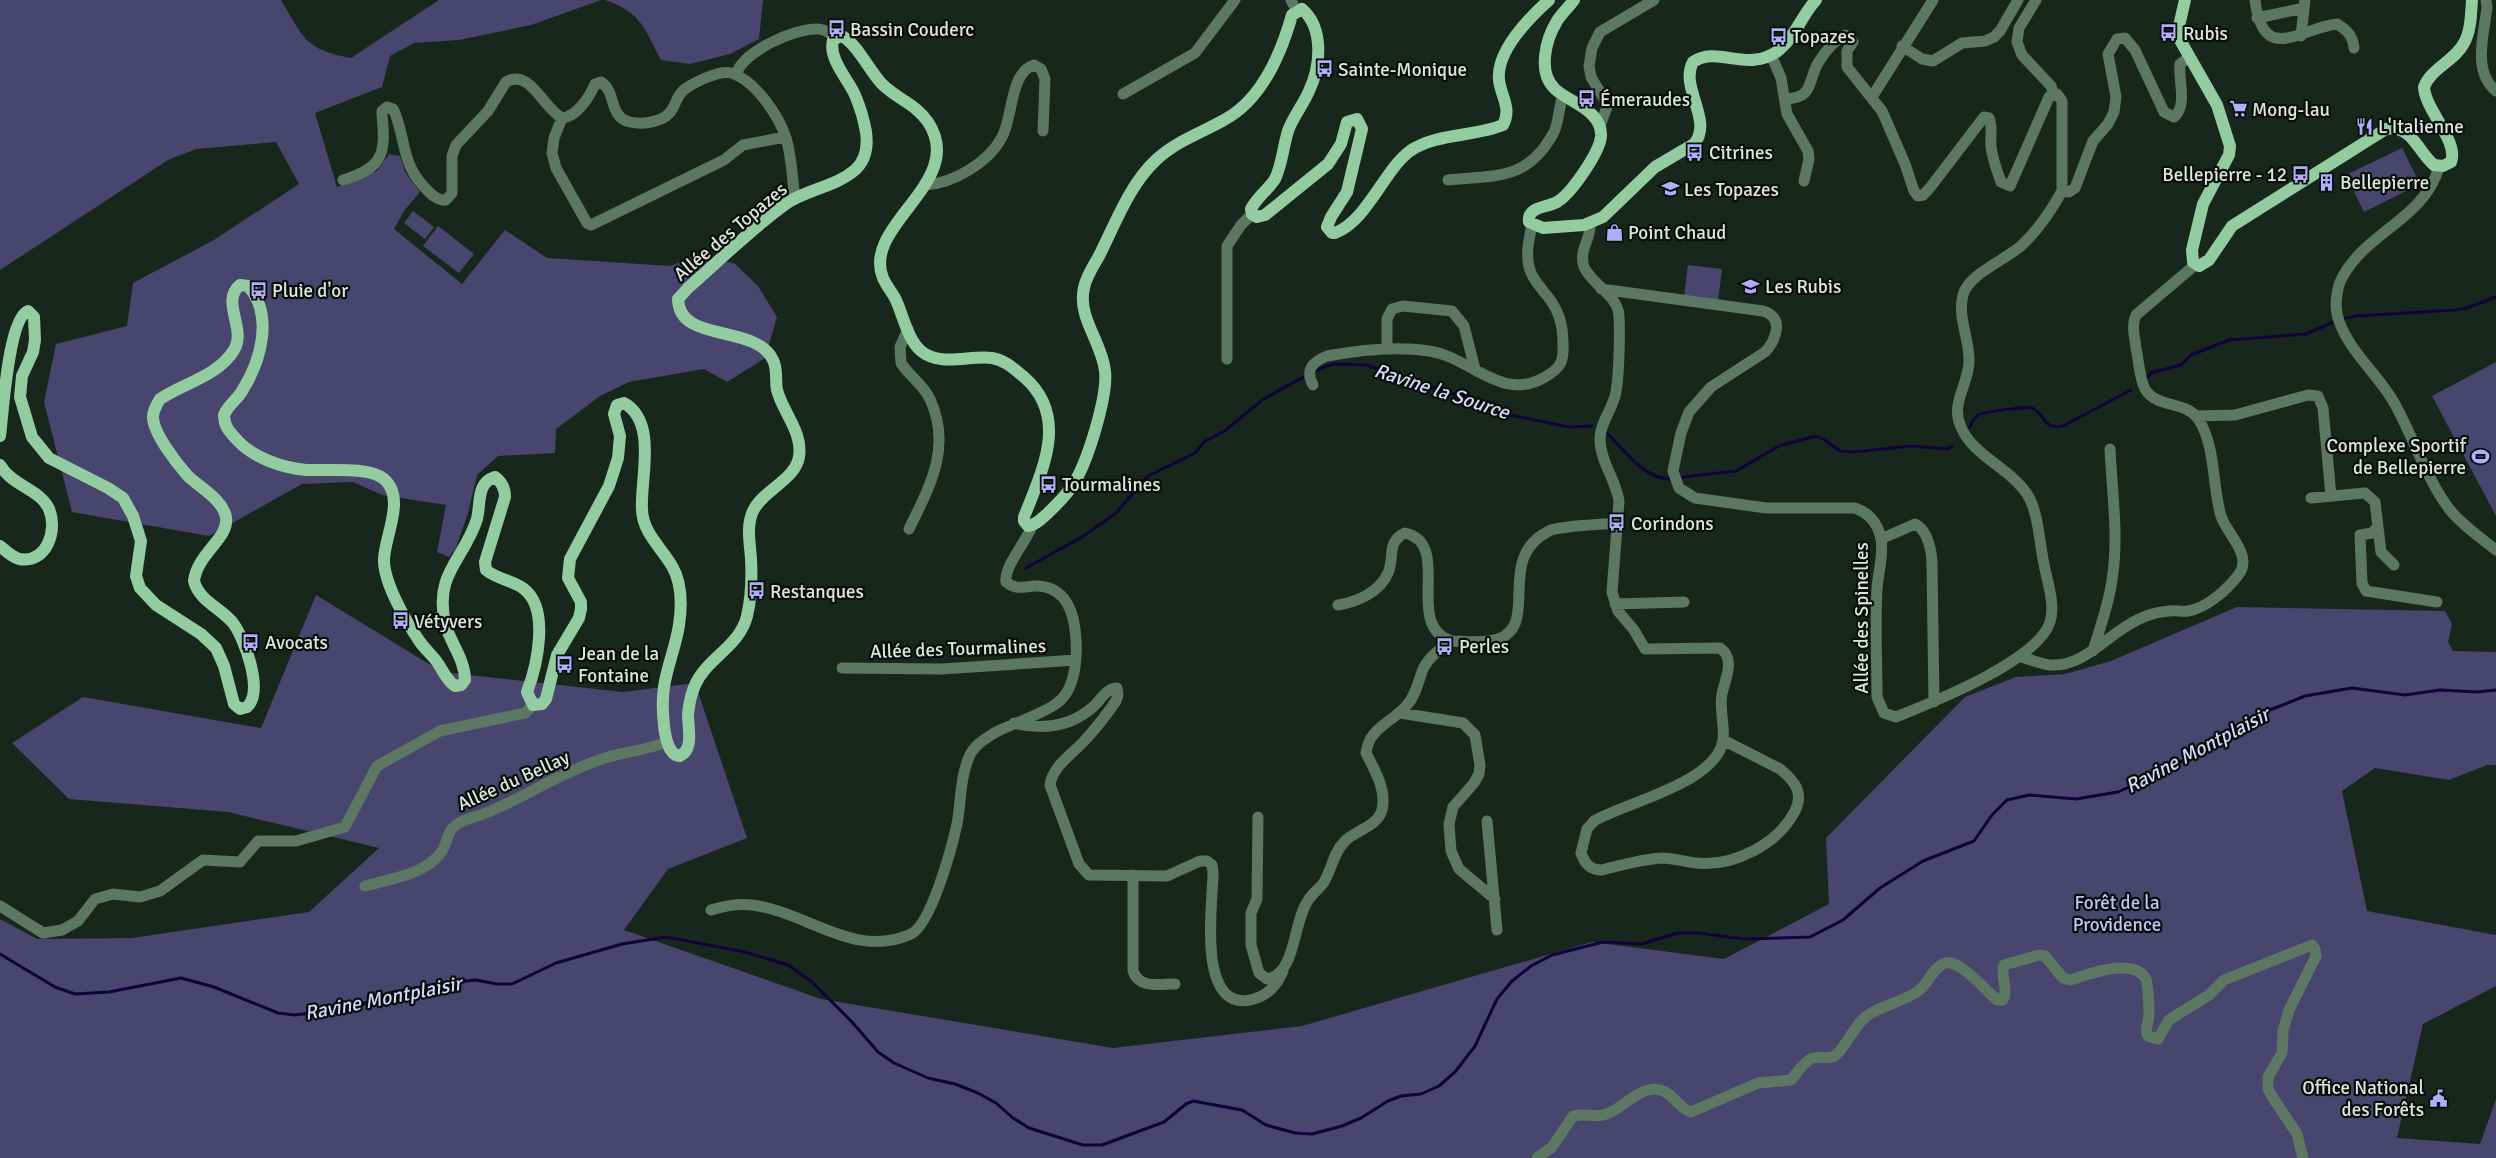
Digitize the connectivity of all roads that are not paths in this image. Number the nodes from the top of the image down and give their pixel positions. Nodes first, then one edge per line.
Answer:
1 (1235, 0) edge
2 (1549, 0) edge
3 (1574, 0) edge
4 (1654, 0) edge
5 (1816, 0) edge
6 (1933, 0) edge
7 (2018, 0) edge
8 (2036, 0) edge
9 (2185, 0) edge
10 (2255, 0) edge
11 (2472, 0) edge
12 (2486, 0) edge
13 (2304, 4) edge
14 (1294, 5) edge
15 (2257, 18) junction
16 (2301, 36) junction
17 (836, 37) junction
18 (1902, 46) junction
19 (2354, 48) dead end
20 (1771, 55) junction
21 (2188, 57) junction
22 (736, 75) junction
23 (2496, 91) edge
24 (1123, 94) dead end
25 (1563, 94) junction
26 (2053, 94) junction
27 (1872, 97) junction
28 (1785, 99) junction
29 (562, 118) junction
30 (1600, 126) junction
31 (1043, 131) dead end
32 (785, 137) junction
33 (2439, 167) junction
34 (342, 180) dead end
35 (1448, 180) dead end
36 (1804, 181) dead end
37 (926, 185) junction
38 (2062, 191) junction
39 (795, 198) junction
40 (1252, 214) junction
41 (1590, 222) junction
42 (1532, 224) junction
43 (2195, 265) junction
44 (1601, 289) junction
45 (908, 329) junction
46 (1387, 349) junction
47 (1227, 359) dead end
48 (1475, 369) junction
49 (1313, 385) dead end
50 (2196, 416) junction
51 (0, 436) edge
52 (2110, 449) dead end
53 (0, 466) edge
54 (2332, 496) junction
55 (2311, 498) dead end
56 (1617, 523) junction
57 (1032, 526) junction
58 (2378, 526) junction
59 (909, 529) dead end
60 (1881, 538) junction
61 (0, 546) edge
62 (2496, 550) edge
63 (2394, 565) dead end
64 (1684, 602) dead end
65 (2437, 602) dead end
66 (1338, 604) dead end
67 (1615, 604) junction
68 (1452, 641) junction
69 (2093, 651) junction
70 (2021, 657) junction
71 (1076, 660) junction
72 (842, 668) dead end
73 (1934, 702) junction
74 (533, 705) junction
75 (1400, 713) junction
76 (1014, 723) junction
77 (1723, 740) junction
78 (667, 742) junction
79 (1258, 817) dead end
80 (1487, 821) dead end
81 (1133, 875) junction
82 (365, 886) dead end
83 (1495, 900) junction
84 (0, 906) edge
85 (711, 910) dead end
86 (1496, 930) dead end
87 (1283, 971) junction
88 (1175, 984) dead end
89 (1538, 1158) edge
90 (2303, 1158) edge

1 - 24 street
2 - 40 main road
3 - 25 main road
4 - 30 street
5 - 20 main road
6 - 18 street
7 - 18 street
8 - 26 street
9 - 21 main road
10 - 15 street
11 - 33 main road
12 - 23 street
13 - 15 street
13 - 16 street
14 - 40 main road
14 - 57 main road
15 - 16 street
16 - 19 street
17 - 22 street
17 - 37 main road
17 - 39 main road, Allée des Topazes
18 - 27 street
20 - 28 street
20 - 41 main road
21 - 38 street
21 - 43 main road
22 - 29 street
22 - 32 street
25 - 30 main road
25 - 35 street
26 - 27 street
26 - 38 street
27 - 28 street
28 - 36 street
29 - 32 street
29 - 34 street
30 - 42 main road
31 - 37 street
32 - 39 street
33 - 43 main road
33 - 62 street
37 - 45 main road
38 - 70 street, Allée des Spinelles
39 - 78 main road, Allée des Topazes
40 - 47 street
41 - 42 main road
41 - 44 street
42 - 48 street
43 - 50 street
44 - 56 street
44 - 60 street, Allée des Spinelles
45 - 57 main road
45 - 59 street
46 - 48 street
46 - 48 street
46 - 49 street
50 - 54 street
50 - 69 street
51 - 74 main road
52 - 69 street
53 - 61 main road
54 - 55 street
54 - 58 street
56 - 67 street
56 - 68 street
57 - 71 street
58 - 63 street
58 - 65 street
60 - 73 street
60 - 73 street, Allée des Spinelles
64 - 67 street
66 - 68 street
67 - 77 street
68 - 75 street
69 - 70 street
70 - 73 street, Allée des Spinelles
71 - 72 street, Allée des Tourmalines
71 - 76 street
74 - 78 main road
74 - 84 street
75 - 83 street
75 - 87 street
76 - 81 street
76 - 85 street
77 - 77 street
78 - 82 street, Allée du Bellay
79 - 87 street
80 - 83 street
81 - 87 street
81 - 88 street
83 - 86 street
89 - 90 street

